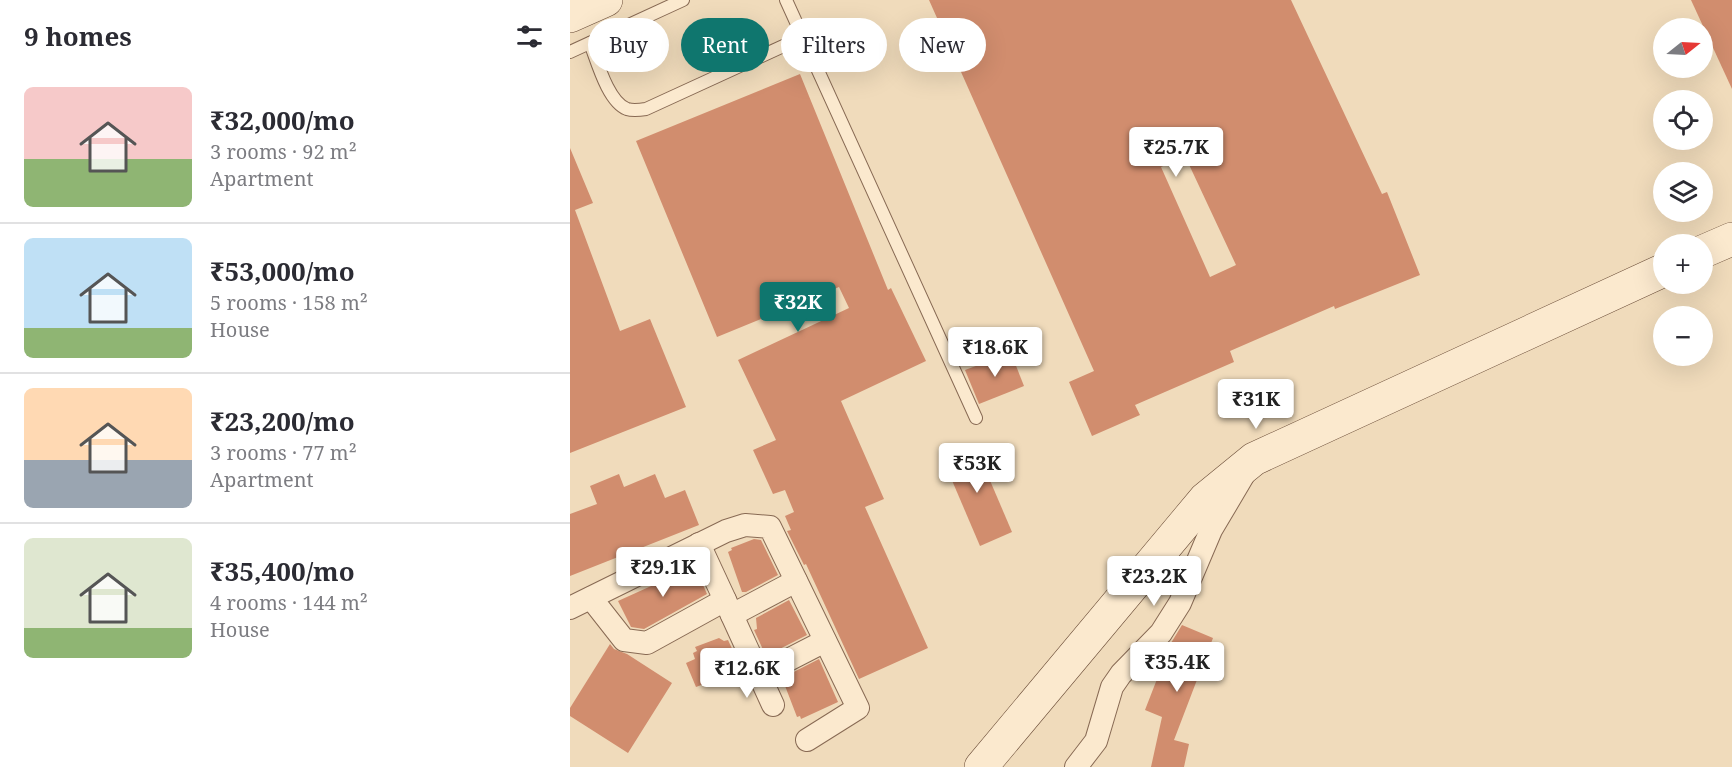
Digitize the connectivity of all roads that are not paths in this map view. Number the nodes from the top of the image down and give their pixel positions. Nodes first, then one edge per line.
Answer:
1 (606, 0) edge
2 (683, 0) edge
3 (786, 0) edge
4 (570, 16) edge
5 (644, 18) edge
6 (794, 18) edge
7 (588, 44) edge
8 (781, 47) edge
9 (570, 52) edge
10 (602, 72) edge
11 (819, 72) edge
12 (1732, 238) edge
13 (1713, 247) edge
14 (1653, 275) edge
15 (976, 418) dead end
16 (1254, 459) junction
17 (699, 544) junction
18 (796, 581) junction
19 (591, 598) junction
20 (570, 608) edge
21 (728, 608) junction
22 (825, 641) junction
23 (759, 675) junction
24 (773, 705) dead end
25 (807, 740) dead end
26 (981, 767) edge
27 (1076, 767) edge

1 - 4 street
2 - 5 lane
3 - 6 lane
7 - 9 lane
8 - 10 lane
11 - 15 lane
12 - 13 street
14 - 16 street
16 - 26 street
16 - 27 street
17 - 18 street
17 - 19 street
17 - 21 street
18 - 21 street
18 - 22 street
19 - 20 street
19 - 21 street
21 - 23 street
22 - 23 street
22 - 25 street
23 - 24 street

